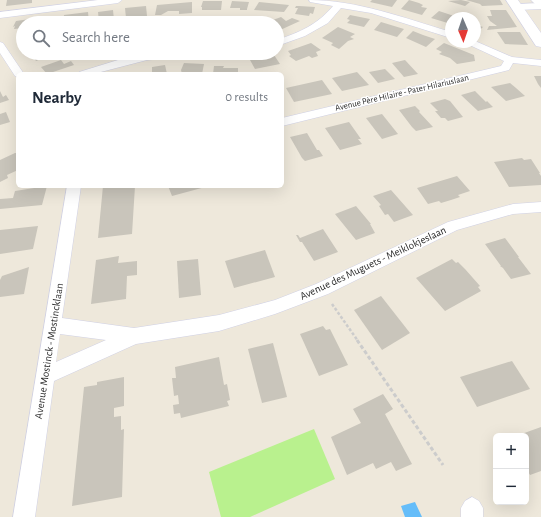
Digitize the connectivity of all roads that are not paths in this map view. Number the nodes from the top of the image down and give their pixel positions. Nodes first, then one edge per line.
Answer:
1 (118, 0) edge
2 (313, 0) edge
3 (537, 0) edge
4 (515, 3) edge
5 (339, 4) junction
6 (541, 5) edge
7 (0, 15) edge
8 (445, 33) edge
9 (284, 40) edge
10 (541, 43) edge
11 (0, 45) edge
12 (481, 47) edge
13 (541, 54) edge
14 (129, 60) edge
15 (514, 60) junction
16 (541, 64) edge
17 (18, 72) edge
18 (90, 72) edge
19 (284, 122) edge
20 (74, 188) edge
21 (541, 207) edge
22 (52, 326) junction
23 (135, 336) junction
24 (45, 376) junction
25 (24, 517) edge

1 - 7 street
2 - 5 street
3 - 6 street
4 - 6 street
4 - 10 street
5 - 8 street
5 - 9 street
11 - 17 street
12 - 15 street
13 - 15 street, Avenue Père Hilaire - Pater Hilariuslaan
14 - 18 street
15 - 16 street
15 - 19 street, Avenue Père Hilaire - Pater Hilariuslaan
20 - 22 street, Avenue Mostinck - Mostincklaan
21 - 23 street, Avenue des Muguets - Meiklokjeslaan
22 - 23 street, Avenue des Muguets - Meiklokjeslaan
22 - 24 street, Avenue Mostinck - Mostincklaan
23 - 24 street, Avenue des Muguets - Meiklokjeslaan
24 - 25 street, Avenue Mostinck - Mostincklaan

